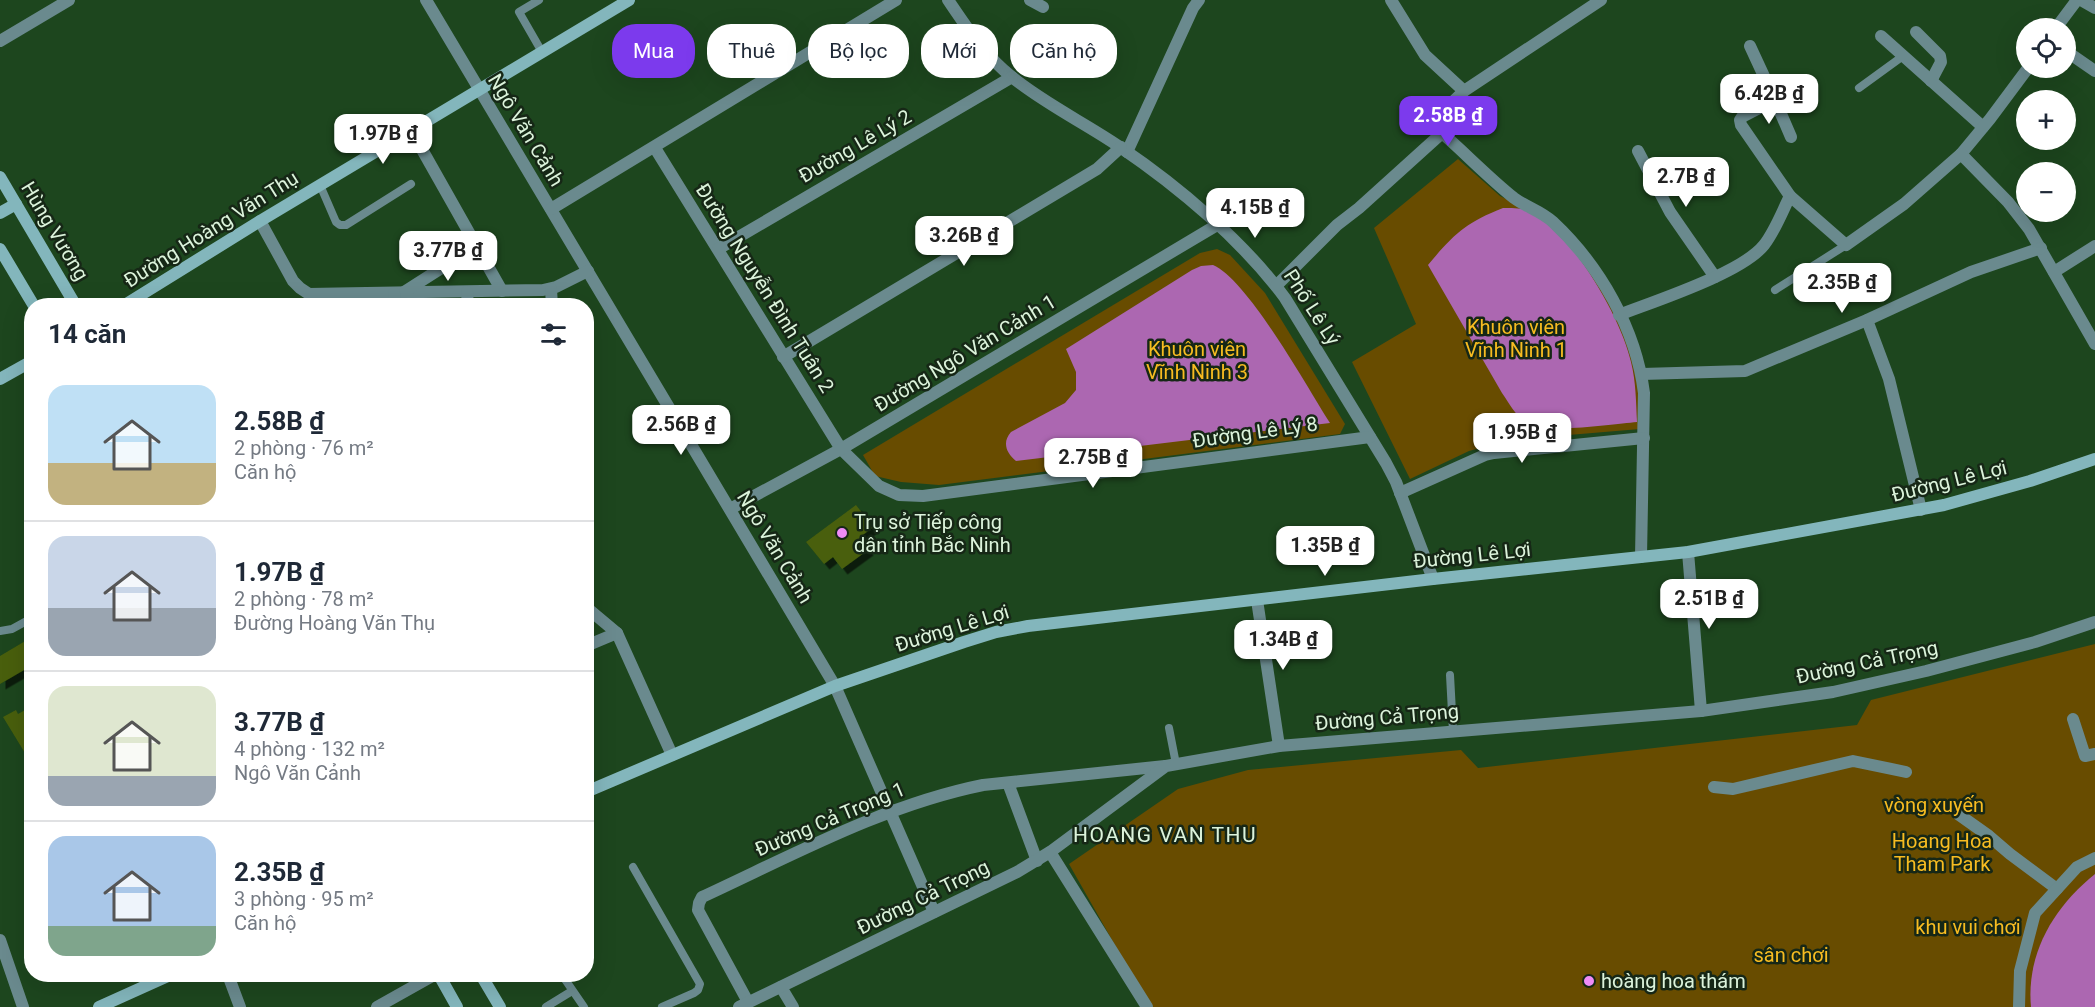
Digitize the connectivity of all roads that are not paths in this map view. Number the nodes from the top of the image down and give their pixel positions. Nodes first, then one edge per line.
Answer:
1 (69, 0) edge
2 (426, 0) edge
3 (538, 0) edge
4 (629, 0) edge
5 (896, 0) edge
6 (948, 0) edge
7 (1030, 0) edge
8 (1199, 0) edge
9 (1390, 0) edge
10 (1601, 0) edge
11 (2079, 0) edge
12 (614, 4) edge
13 (1043, 7) dead end
14 (2095, 8) edge
15 (2064, 18) edge
16 (1916, 32) dead end
17 (1881, 36) dead end
18 (0, 41) edge
19 (1750, 46) dead end
20 (542, 52) junction
21 (1903, 56) junction
22 (2076, 58) edge
23 (2095, 71) edge
24 (1010, 75) edge
25 (1010, 78) edge
26 (1014, 78) edge
27 (2020, 78) edge
28 (1931, 81) junction
29 (1859, 88) dead end
30 (479, 90) junction
31 (1464, 91) junction
32 (1775, 100) junction
33 (1983, 127) junction
34 (411, 130) junction
35 (1442, 132) junction
36 (1791, 137) dead end
37 (655, 148) junction
38 (1124, 149) junction
39 (1638, 151) dead end
40 (1961, 154) junction
41 (0, 177) edge
42 (411, 184) dead end
43 (320, 185) junction
44 (1790, 196) junction
45 (16, 204) junction
46 (551, 209) junction
47 (0, 213) edge
48 (260, 221) junction
49 (1217, 225) junction
50 (1846, 245) junction
51 (476, 246) junction
52 (2095, 246) edge
53 (2041, 248) junction
54 (0, 249) edge
55 (718, 249) junction
56 (588, 271) junction
57 (2054, 272) junction
58 (1715, 277) junction
59 (1276, 286) junction
60 (550, 289) junction
61 (1775, 290) dead end
62 (502, 291) junction
63 (467, 292) junction
64 (398, 293) junction
65 (29, 298) edge
66 (71, 298) edge
67 (136, 298) edge
68 (308, 298) edge
69 (335, 298) edge
70 (397, 298) edge
71 (467, 298) edge
72 (551, 298) edge
73 (1620, 315) junction
74 (1867, 320) junction
75 (2095, 344) edge
76 (783, 357) junction
77 (24, 366) edge
78 (1642, 374) junction
79 (0, 379) edge
80 (1370, 437) junction
81 (1644, 438) junction
82 (841, 450) junction
83 (2095, 459) edge
84 (1400, 493) junction
85 (730, 509) junction
86 (1921, 510) junction
87 (1688, 552) junction
88 (1641, 557) junction
89 (1433, 579) junction
90 (1257, 600) junction
91 (594, 614) edge
92 (24, 622) edge
93 (2095, 622) edge
94 (0, 632) edge
95 (617, 633) junction
96 (594, 643) edge
97 (1450, 675) dead end
98 (836, 686) junction
99 (1701, 711) junction
100 (2073, 719) dead end
101 (1169, 728) dead end
102 (1453, 731) junction
103 (1279, 746) junction
104 (2095, 754) edge
105 (672, 755) junction
106 (1171, 765) junction
107 (1906, 772) dead end
108 (1008, 783) junction
109 (1714, 787) dead end
110 (594, 789) edge
111 (890, 811) junction
112 (1958, 814) dead end
113 (1050, 852) junction
114 (2095, 858) edge
115 (1037, 861) junction
116 (633, 867) dead end
117 (2057, 889) junction
118 (934, 912) junction
119 (0, 940) edge
120 (154, 982) edge
121 (231, 982) edge
122 (423, 982) edge
123 (441, 982) edge
124 (485, 982) edge
125 (566, 982) edge
126 (781, 987) junction
127 (572, 991) junction
128 (744, 1004) edge
129 (23, 1007) edge
130 (99, 1007) edge
131 (240, 1007) edge
132 (377, 1007) edge
133 (458, 1007) edge
134 (501, 1007) edge
135 (546, 1007) edge
136 (584, 1007) edge
137 (662, 1007) edge
138 (793, 1007) edge
139 (1147, 1007) edge
140 (2019, 1007) edge

1 - 18 street
2 - 30 street, Ngô Văn Cảnh
3 - 20 lane
4 - 12 main road, Đường Hoàng Văn Thụ
5 - 37 street
6 - 24 street, Phố Lê Lý
7 - 13 street
8 - 38 street
9 - 31 street
10 - 31 street
11 - 14 street
11 - 15 street
12 - 20 main road, Đường Hoàng Văn Thụ
16 - 28 street
17 - 21 street
19 - 32 street
20 - 30 main road, Đường Hoàng Văn Thụ
21 - 28 street
21 - 29 lane
22 - 23 street
25 - 55 street, Đường Lê Lý 2
26 - 38 street, Phố Lê Lý
27 - 33 street
28 - 33 street
30 - 34 main road, Đường Hoàng Văn Thụ
30 - 46 street, Ngô Văn Cảnh
31 - 35 street
32 - 36 street
32 - 44 street
33 - 40 street
34 - 43 main road, Đường Hoàng Văn Thụ
34 - 51 street
35 - 59 street
35 - 73 street
37 - 46 street
37 - 55 street, Đường Nguyễn Đình Tuân 2
38 - 49 street, Phố Lê Lý
38 - 76 street
39 - 58 street
40 - 50 street
40 - 53 street
41 - 45 main road, Hùng Vương
42 - 43 lane
43 - 48 main road, Đường Hoàng Văn Thụ
44 - 50 street
44 - 58 street
45 - 47 main road
45 - 66 main road, Hùng Vương
46 - 56 street, Ngô Văn Cảnh
48 - 67 main road, Đường Hoàng Văn Thụ
48 - 68 street
49 - 59 street, Phố Lê Lý
49 - 82 street, Đường Ngô Văn Cảnh 1
50 - 61 lane
51 - 62 street
51 - 64 street
52 - 57 street
53 - 57 street
53 - 74 street
54 - 65 main road
55 - 76 street, Đường Nguyễn Đình Tuân 2
56 - 60 street
56 - 85 street, Ngô Văn Cảnh
57 - 75 street
58 - 73 street
59 - 80 street, Phố Lê Lý
60 - 62 street
60 - 72 street
62 - 63 street
63 - 64 street
63 - 71 street
64 - 69 street
64 - 70 street
73 - 78 street
74 - 78 street
74 - 86 street
76 - 82 street, Đường Nguyễn Đình Tuân 2
77 - 79 main road
78 - 81 street
80 - 82 street, Đường Lê Lý 8
80 - 84 street, Phố Lê Lý
81 - 84 street
81 - 88 street
82 - 85 street, Đường Ngô Văn Cảnh 1
83 - 86 main road, Đường Lê Lợi
84 - 89 street, Phố Lê Lý
85 - 98 street, Ngô Văn Cảnh
86 - 87 main road, Đường Lê Lợi
87 - 88 main road, Đường Lê Lợi
87 - 99 street
88 - 89 main road, Đường Lê Lợi
89 - 90 main road, Đường Lê Lợi
90 - 98 main road, Đường Lê Lợi
90 - 103 street
91 - 95 street
92 - 94 lane
93 - 99 street, Đường Cả Trọng
95 - 96 street
95 - 105 street
97 - 102 lane
98 - 105 main road, Đường Lê Lợi
98 - 111 street, Ngô Văn Cảnh
99 - 102 street, Đường Cả Trọng
100 - 104 street
101 - 106 lane
102 - 103 street, Đường Cả Trọng
103 - 106 street, Đường Cả Trọng
105 - 110 main road, Đường Lê Lợi
106 - 108 street, Đường Cả Trọng 1
106 - 113 street, Đường Cả Trọng
107 - 109 street
108 - 111 street, Đường Cả Trọng 1
108 - 115 street
111 - 118 street, Ngô Văn Cảnh
111 - 128 street, Đường Cả Trọng 1
112 - 117 street
113 - 115 street, Đường Cả Trọng
113 - 139 street
114 - 117 street
115 - 118 street, Đường Cả Trọng
116 - 137 lane
117 - 140 street
118 - 126 street, Đường Cả Trọng
119 - 129 street
120 - 130 main road
121 - 131 street
122 - 132 street
123 - 133 main road
124 - 134 main road
125 - 127 lane
126 - 128 street, Đường Cả Trọng
126 - 138 street
127 - 135 lane
127 - 136 lane

